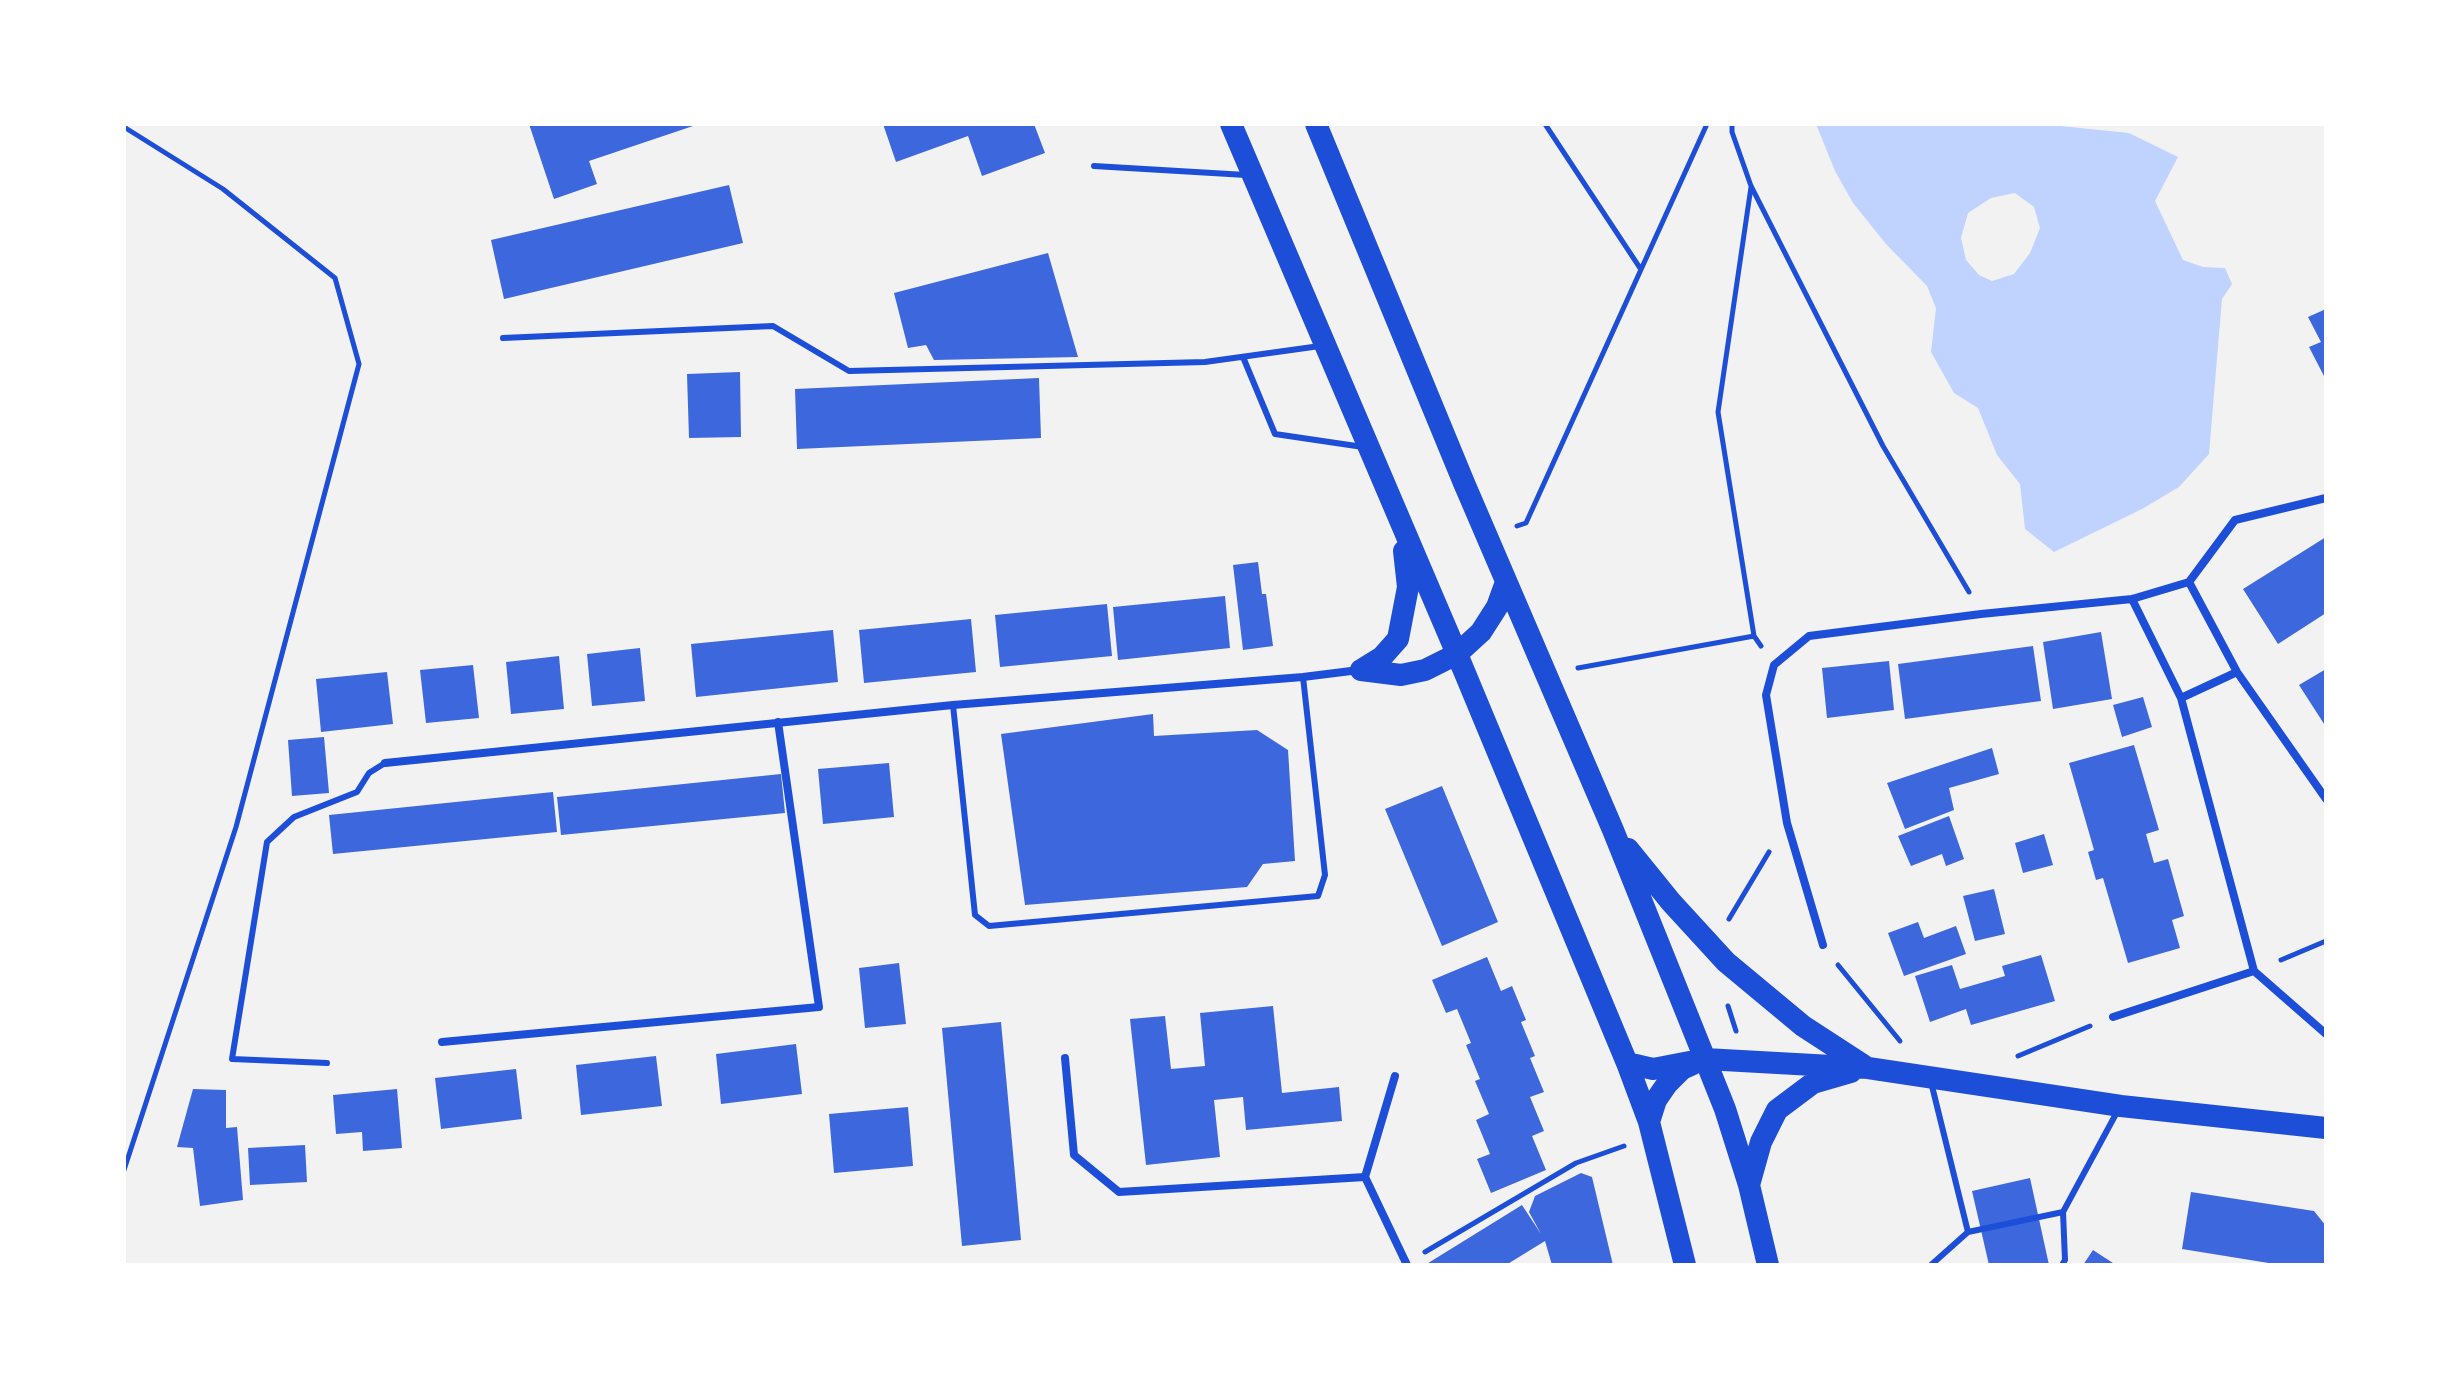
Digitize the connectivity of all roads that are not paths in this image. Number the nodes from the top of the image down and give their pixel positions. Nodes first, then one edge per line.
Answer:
1 (1231, 124) edge
2 (1316, 124) edge
3 (1094, 166) dead end
4 (1252, 176) junction
5 (503, 338) dead end
6 (1324, 346) junction
7 (1243, 357) junction
8 (1367, 447) junction
9 (2326, 498) edge
10 (1401, 529) junction
11 (1506, 582) junction
12 (2189, 582) junction
13 (2132, 599) junction
14 (1457, 654) junction
15 (1361, 670) junction
16 (2237, 672) junction
17 (1303, 677) junction
18 (2181, 698) junction
19 (953, 705) junction
20 (778, 722) junction
21 (385, 763) joint
22 (2326, 799) edge
23 (1613, 830) junction
24 (1823, 945) road end
25 (2254, 971) junction
26 (2113, 1017) road end
27 (2326, 1034) edge
28 (442, 1042) dead end
29 (1065, 1058) dead end
30 (1705, 1059) junction
31 (327, 1063) dead end
32 (1627, 1063) junction
33 (1868, 1068) junction
34 (1395, 1076) dead end
35 (1931, 1079) junction
36 (2121, 1106) junction
37 (2326, 1128) edge
38 (1650, 1129) junction
39 (1365, 1177) junction
40 (1749, 1185) junction
41 (2063, 1212) junction
42 (1968, 1232) junction
43 (1407, 1263) edge
44 (1685, 1265) edge
45 (1768, 1265) edge
46 (1931, 1265) edge
47 (2062, 1265) edge

1 - 4 highway
2 - 11 highway
3 - 4 lane
4 - 6 highway
5 - 7 lane
6 - 7 lane
6 - 8 highway
7 - 8 lane
8 - 10 highway
9 - 12 street
10 - 14 highway
10 - 15 highway
11 - 14 highway
11 - 23 highway
12 - 13 street
12 - 16 street
13 - 18 street
13 - 24 street
14 - 15 highway
14 - 32 highway
15 - 17 street
16 - 18 street
16 - 22 street
17 - 19 street
17 - 19 lane
18 - 25 street
19 - 20 street
20 - 21 street
20 - 28 street
21 - 31 lane
23 - 30 highway
23 - 33 highway
25 - 26 street
25 - 27 street
29 - 39 street
30 - 32 highway
30 - 33 highway
30 - 38 highway
30 - 40 highway
32 - 38 highway
33 - 35 highway
33 - 40 highway
34 - 39 street
35 - 36 highway
35 - 42 lane
36 - 37 highway
36 - 41 lane
38 - 44 highway
39 - 43 street
40 - 45 highway
41 - 42 lane
41 - 47 lane
42 - 46 lane

